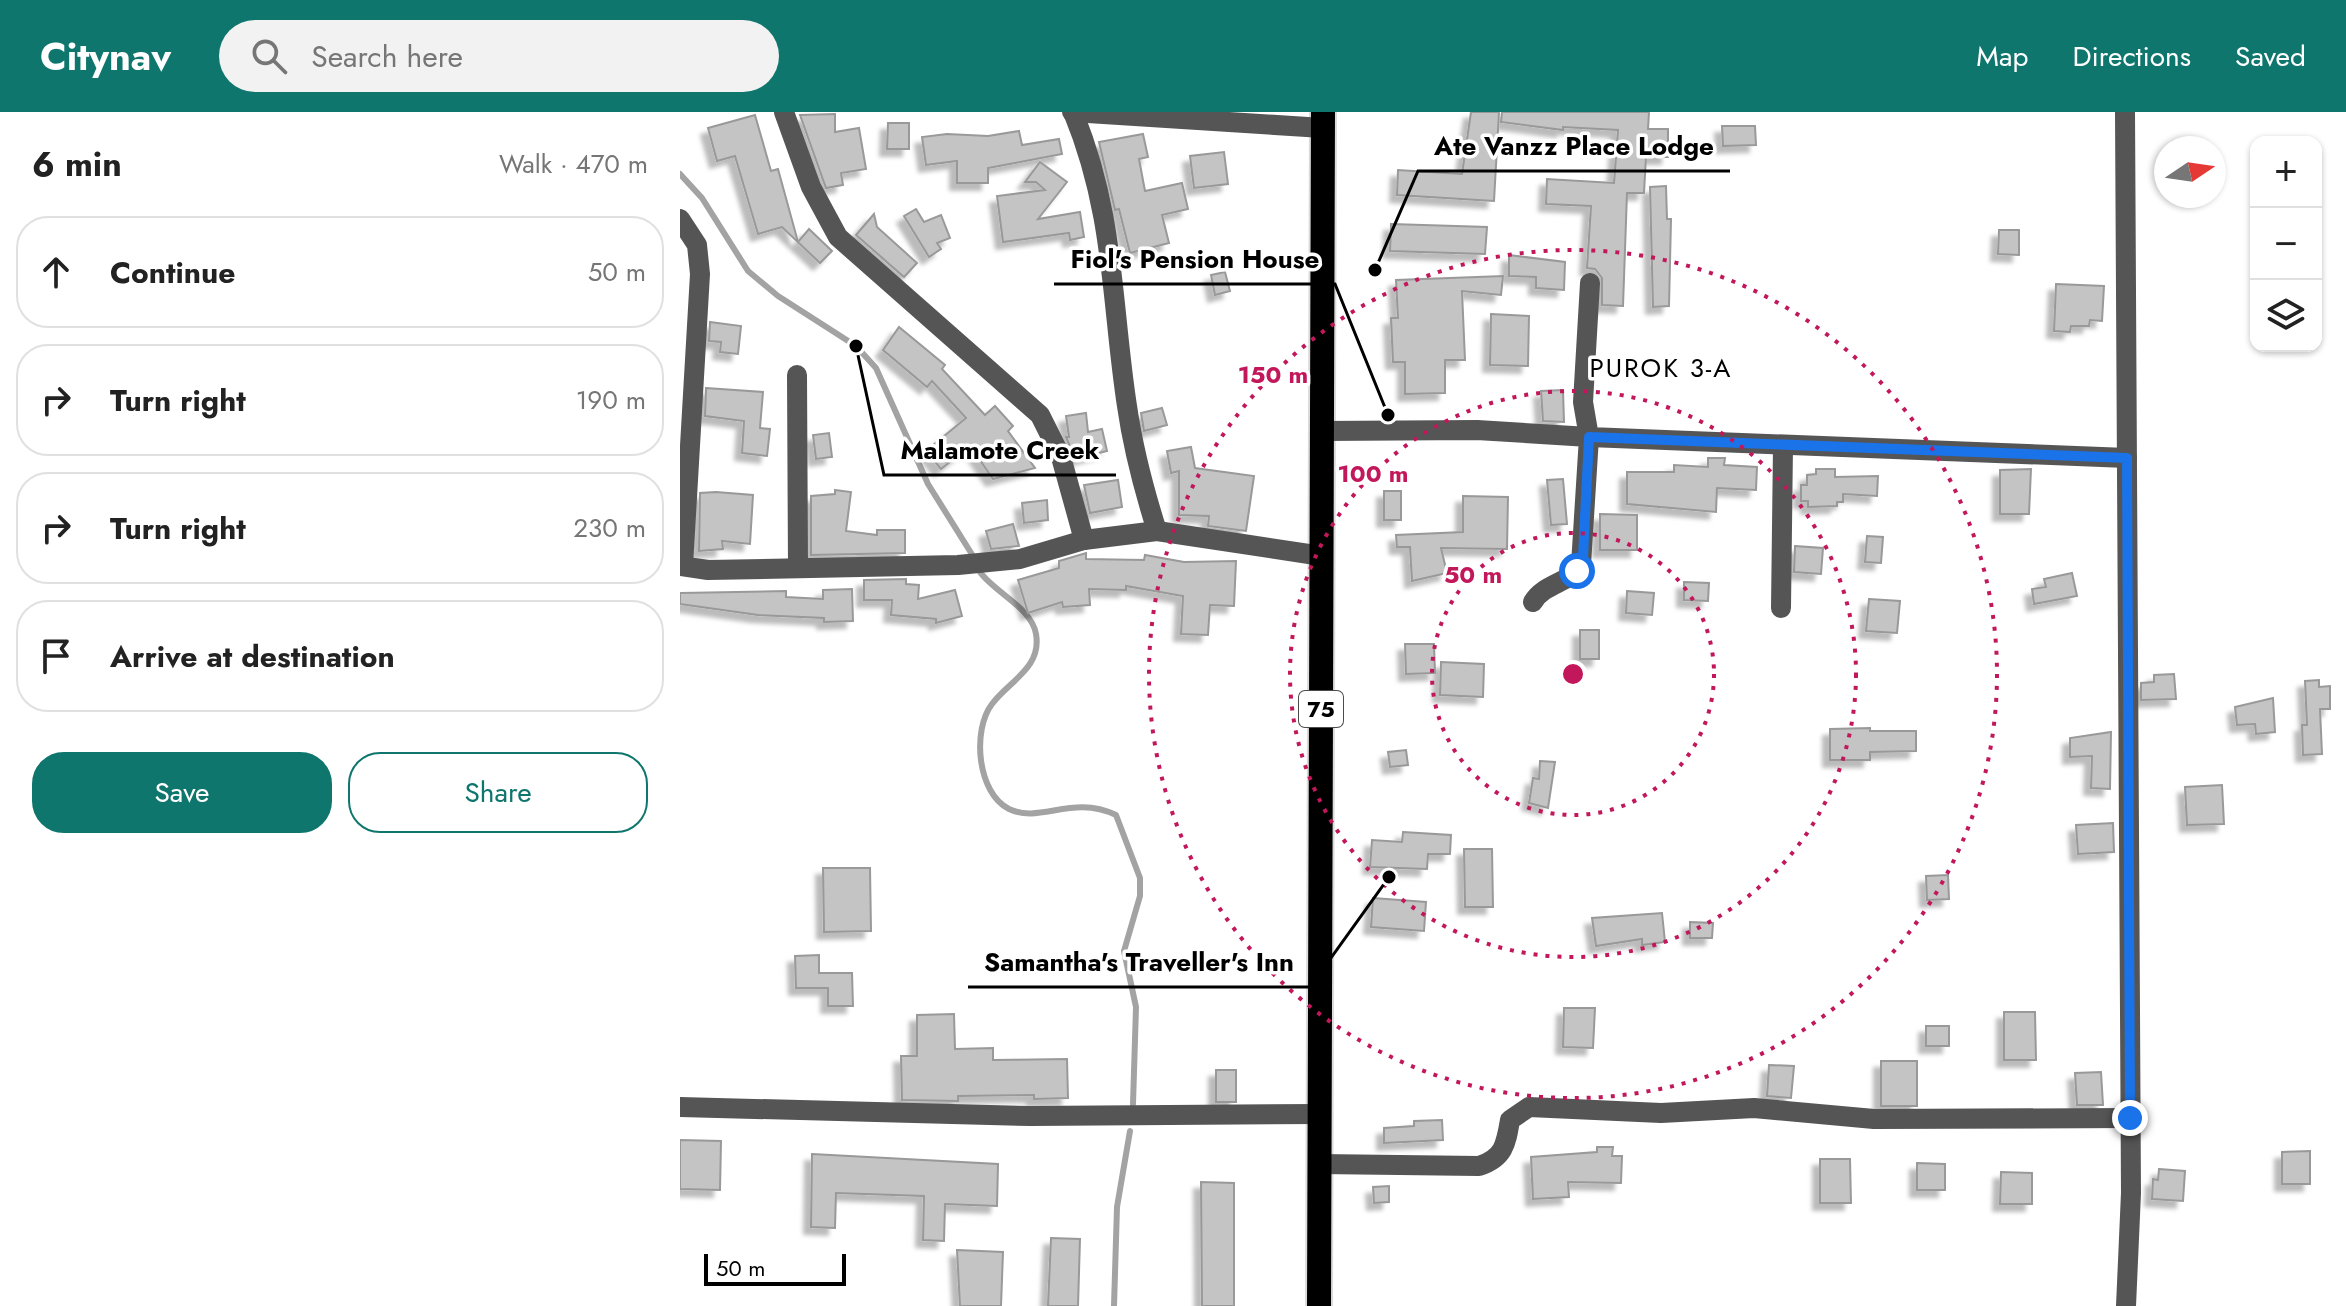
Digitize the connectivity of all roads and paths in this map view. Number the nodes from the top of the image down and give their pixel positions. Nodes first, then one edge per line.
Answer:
1 (784, 112) edge
2 (1073, 112) edge
3 (2125, 112) edge
4 (1323, 120) edge
5 (680, 219) edge
6 (1590, 283) dead end
7 (797, 375) dead end
8 (1322, 431) junction
9 (1589, 437) junction
10 (1783, 446) junction
11 (2127, 458) junction
12 (1157, 531) junction
13 (1084, 540) junction
14 (1322, 556) junction
15 (681, 566) edge
16 (798, 567) junction
17 (1533, 602) dead end
18 (1781, 608) dead end
19 (680, 1107) edge
20 (1319, 1114) junction
21 (2130, 1118) junction
22 (1319, 1164) junction
23 (1319, 1306) edge
24 (2126, 1306) edge

1 - 13 street
2 - 4 street
2 - 12 street
3 - 11 street
4 - 8 highway, 75
5 - 15 street
6 - 9 street
7 - 16 street
8 - 9 street
8 - 14 highway, 75
9 - 10 street
9 - 17 street
10 - 11 street
10 - 18 street
11 - 21 street
12 - 13 street
12 - 14 street
13 - 16 street
14 - 20 highway, 75
15 - 16 street
19 - 20 street
20 - 22 highway, 75
21 - 22 street
21 - 24 street
22 - 23 highway, 75

